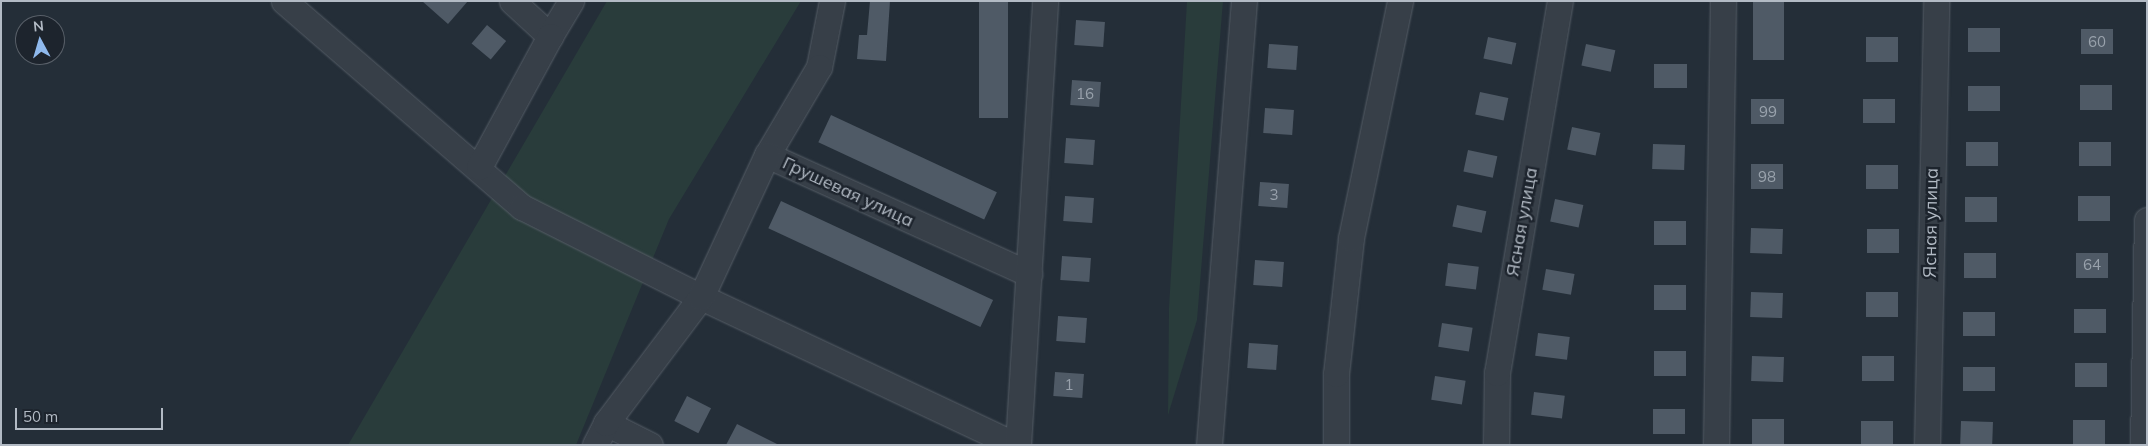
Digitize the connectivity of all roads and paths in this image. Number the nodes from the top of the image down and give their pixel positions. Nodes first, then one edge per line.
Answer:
1 (284, 1) edge
2 (512, 1) edge
3 (571, 1) edge
4 (832, 1) edge
5 (1045, 1) edge
6 (1244, 1) edge
7 (1400, 1) edge
8 (1560, 1) edge
9 (1723, 1) edge
10 (1936, 1) edge
11 (550, 36) junction
12 (767, 155) junction
13 (479, 167) junction
14 (2147, 220) edge
15 (1029, 274) junction
16 (701, 297) junction
17 (601, 434) edge
18 (650, 445) edge
19 (1016, 445) edge
20 (1209, 445) edge
21 (1336, 445) edge
22 (1496, 445) edge
23 (1716, 445) edge
24 (1927, 445) edge
25 (2143, 445) edge

1 - 13 street
2 - 11 street
3 - 11 street
4 - 12 street, Грушевая улица
5 - 15 street
6 - 20 street
7 - 21 street
8 - 22 street, Ясная улица
9 - 23 street
10 - 24 street, Ясная улица
11 - 13 street
12 - 15 street, Грушевая улица
12 - 16 street
13 - 16 street
14 - 25 street
15 - 19 street
16 - 17 street
16 - 19 street
17 - 18 street

